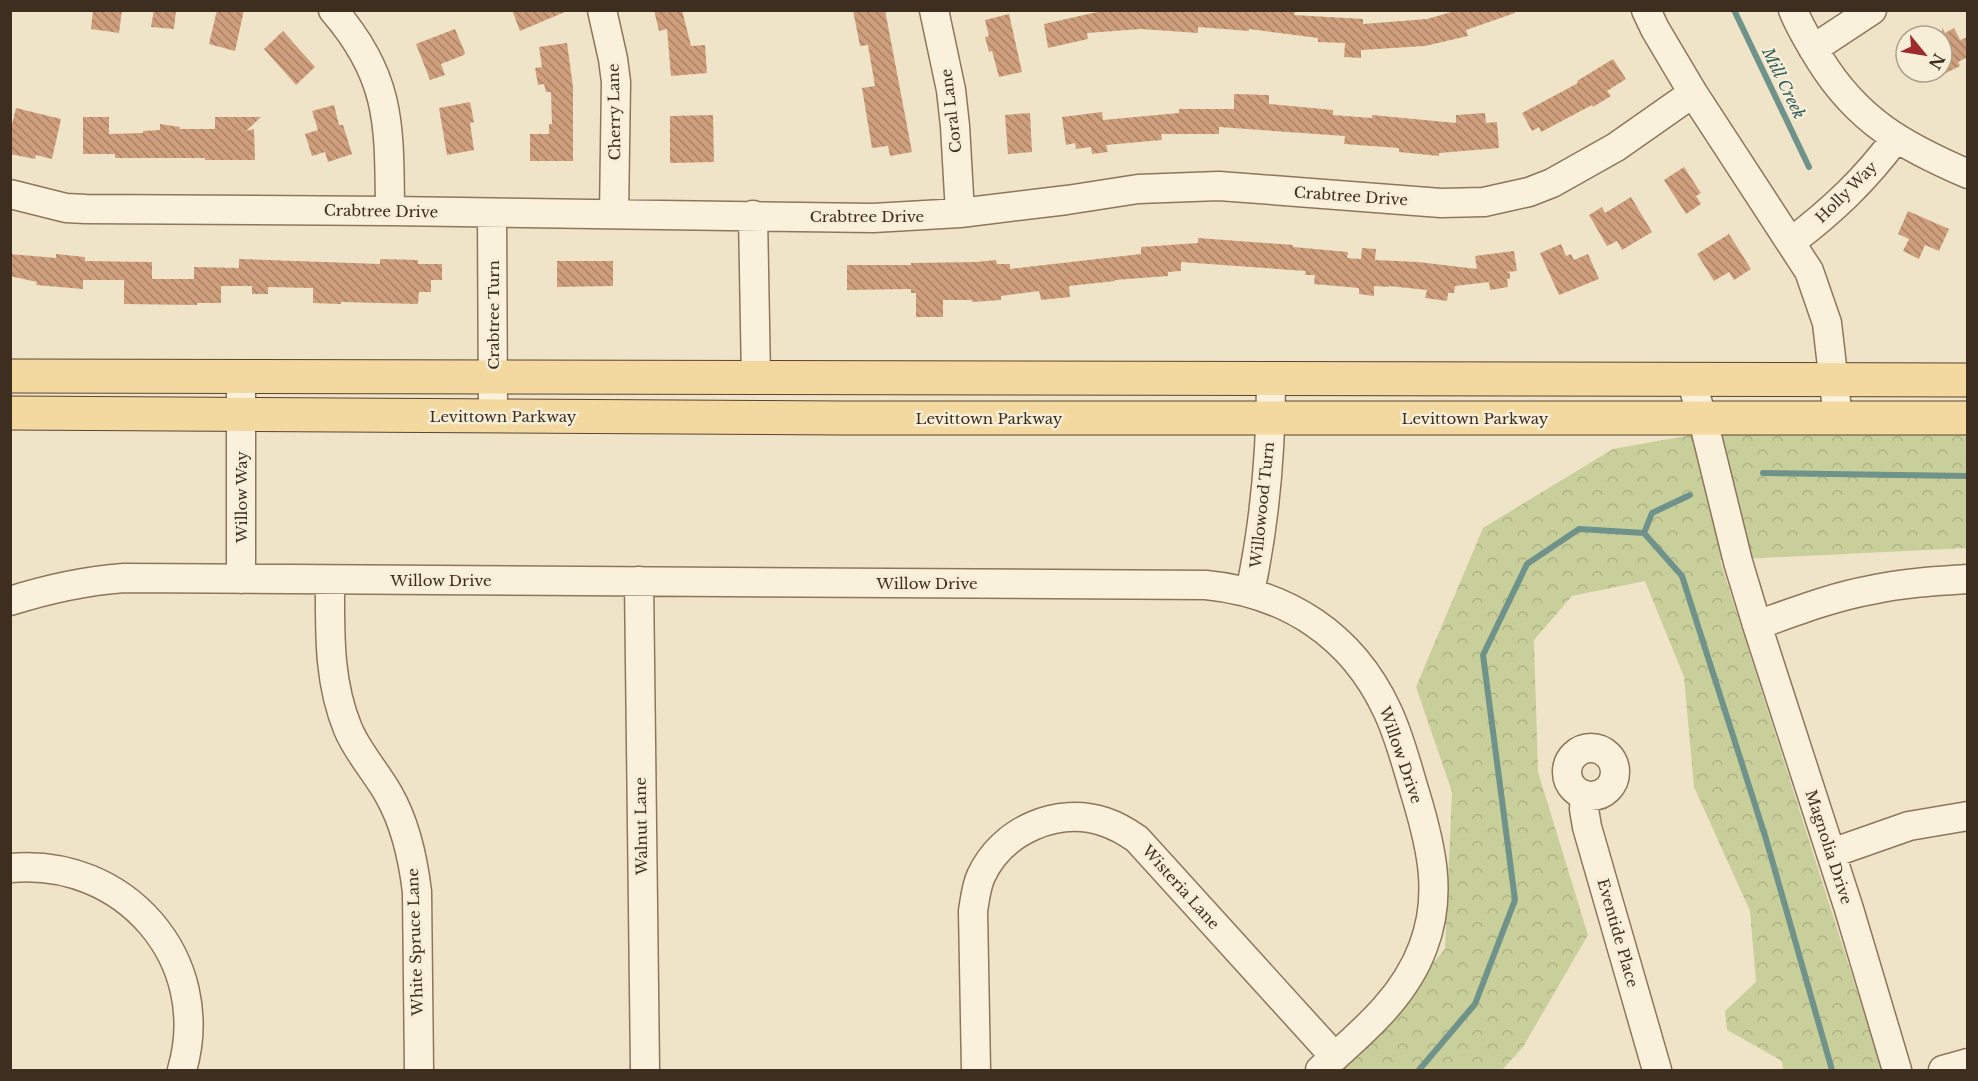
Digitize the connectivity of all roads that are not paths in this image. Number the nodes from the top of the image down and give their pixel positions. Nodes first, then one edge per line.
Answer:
1 (333, 10) edge
2 (602, 10) edge
3 (934, 10) edge
4 (1646, 10) edge
5 (1793, 10) edge
6 (1872, 10) edge
7 (1812, 49) junction
8 (1694, 93) junction
9 (1896, 138) junction
10 (1968, 174) edge
11 (10, 194) edge
12 (390, 211) junction
13 (492, 213) junction
14 (960, 213) junction
15 (614, 214) junction
16 (753, 215) junction
17 (1791, 242) junction
18 (10, 376) edge
19 (241, 377) junction
20 (493, 378) junction
21 (756, 379) junction
22 (1691, 379) junction
23 (1271, 380) junction
24 (1833, 380) junction
25 (1968, 380) edge
26 (10, 413) edge
27 (241, 414) junction
28 (494, 416) junction
29 (1702, 417) junction
30 (1271, 418) junction
31 (1838, 418) junction
32 (1968, 418) edge
33 (241, 579) junction
34 (1968, 579) edge
35 (330, 580) junction
36 (639, 581) junction
37 (1250, 592) junction
38 (10, 601) edge
39 (1757, 625) junction
40 (1585, 795) dead end
41 (1968, 816) edge
42 (1832, 853) junction
43 (10, 868) edge
44 (1968, 1063) edge
45 (1327, 1064) edge
46 (182, 1071) edge
47 (419, 1071) edge
48 (645, 1071) edge
49 (976, 1071) edge
50 (1657, 1071) edge
51 (1897, 1071) edge
52 (1943, 1071) edge

1 - 12 street
2 - 15 street, Cherry Lane
3 - 14 street, Coral Lane
4 - 8 street
5 - 7 street
6 - 7 street
7 - 9 street
8 - 14 street, Crabtree Drive
8 - 17 street
9 - 10 street
9 - 17 street, Holly Way
11 - 12 street, Crabtree Drive
12 - 13 street, Crabtree Drive
13 - 15 street, Crabtree Drive
13 - 20 street, Crabtree Turn
14 - 16 street, Crabtree Drive
15 - 16 street, Crabtree Drive
16 - 21 street
17 - 24 street
18 - 19 main road
19 - 20 main road
19 - 27 street, Willow Way
20 - 21 main road
20 - 28 street, Crabtree Turn
21 - 23 main road
22 - 23 main road
22 - 24 main road
22 - 29 street, Magnolia Drive
23 - 30 street, Willowood Turn
24 - 25 main road
24 - 31 street
26 - 27 main road, Levittown Parkway
27 - 28 main road, Levittown Parkway
27 - 33 street, Willow Way
28 - 30 main road, Levittown Parkway
29 - 30 main road, Levittown Parkway
29 - 31 main road, Levittown Parkway
29 - 39 street, Magnolia Drive
30 - 37 street, Willowood Turn
31 - 32 main road, Levittown Parkway
33 - 35 street, Willow Drive
33 - 38 street, Willow Drive
34 - 39 street
35 - 36 street, Willow Drive
35 - 47 street, White Spruce Lane
36 - 37 street, Willow Drive
36 - 48 street, Walnut Lane
37 - 45 street, Willow Drive
39 - 42 street, Magnolia Drive
40 - 50 street, Eventide Place
41 - 42 street
42 - 51 street, Magnolia Drive
43 - 46 street
44 - 52 street
45 - 49 street, Wisteria Lane

